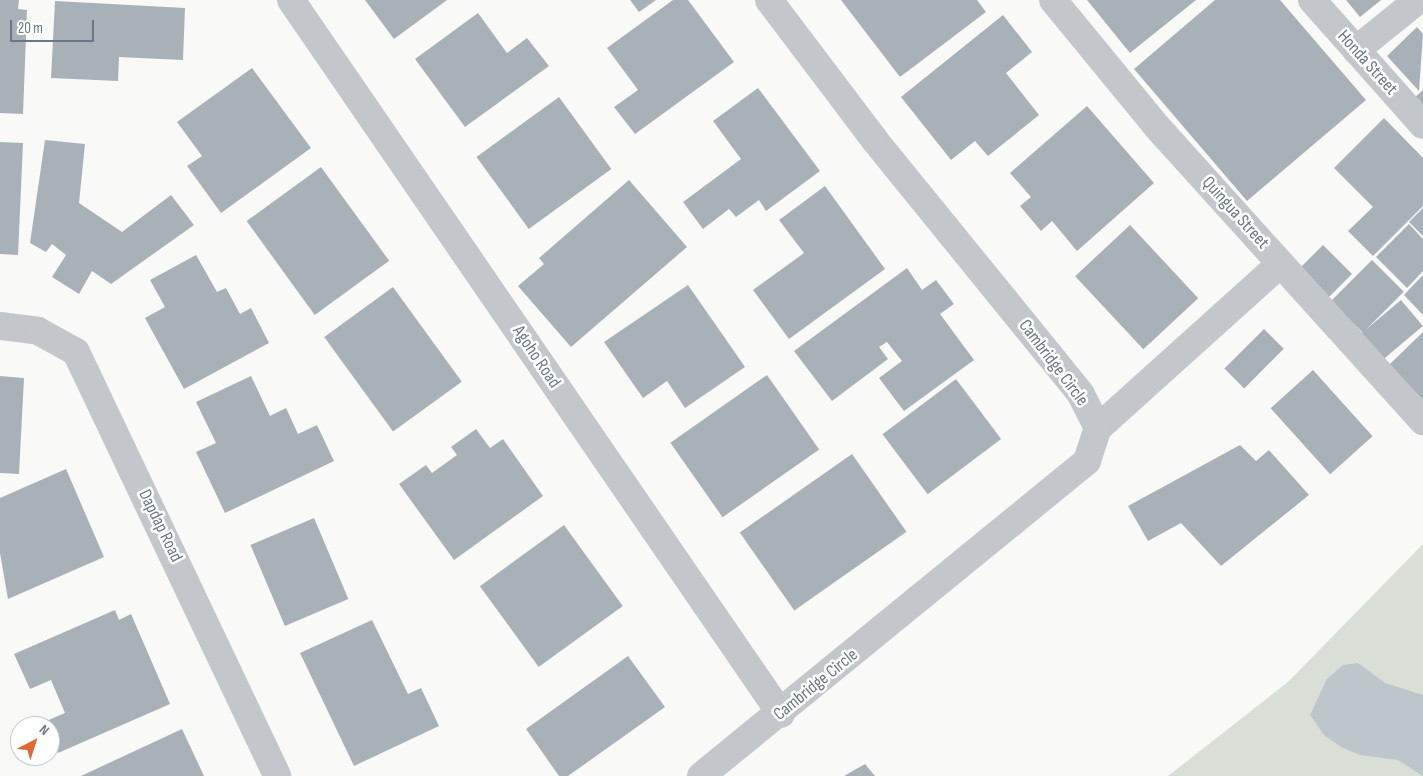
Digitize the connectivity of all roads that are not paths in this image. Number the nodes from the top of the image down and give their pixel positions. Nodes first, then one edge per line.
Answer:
1 (291, 0) edge
2 (769, 0) edge
3 (1053, 0) edge
4 (1312, 0) edge
5 (1418, 0) edge
6 (1356, 50) junction
7 (1423, 125) edge
8 (1280, 264) junction
9 (0, 326) edge
10 (1423, 421) edge
11 (1098, 428) junction
12 (781, 714) junction
13 (277, 776) edge
14 (702, 776) edge

1 - 12 street, Agoho Road
2 - 11 street, Cambridge Circle
3 - 8 street, Quingua Street
4 - 6 street, Honda Street
5 - 6 street
6 - 7 street, Honda Street
8 - 10 street, Quingua Street
8 - 11 street
9 - 13 street, Dapdap Road
11 - 12 street, Cambridge Circle
12 - 14 street, Cambridge Circle

